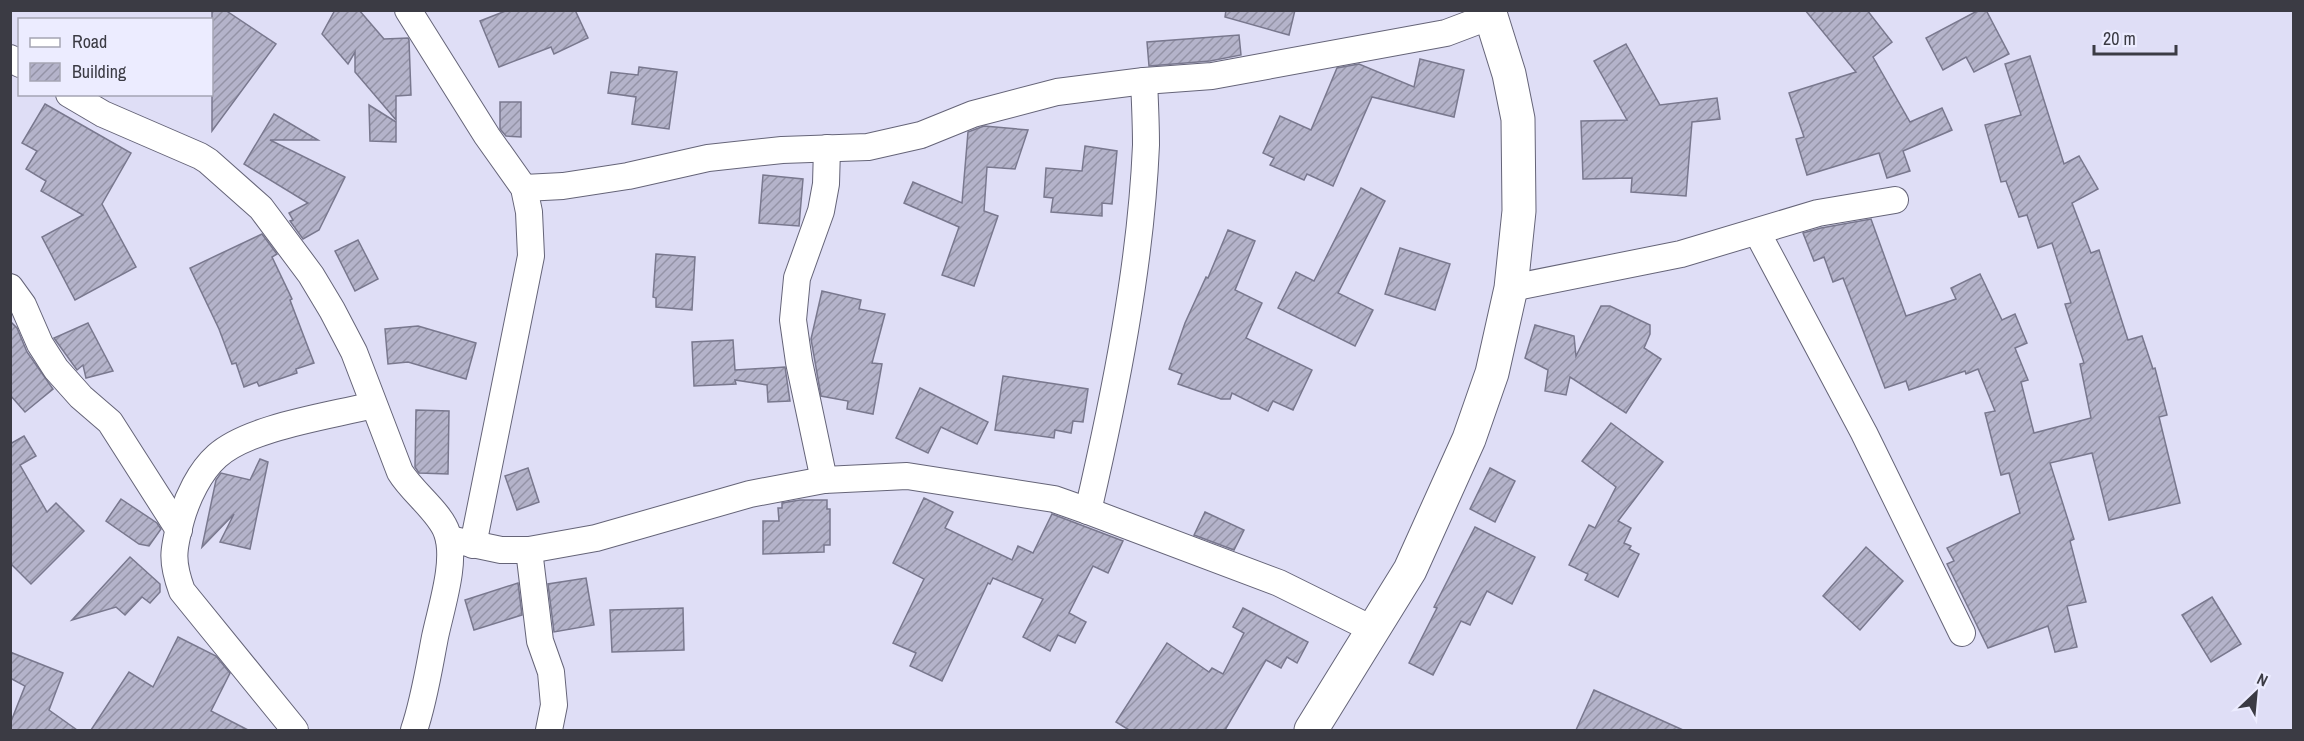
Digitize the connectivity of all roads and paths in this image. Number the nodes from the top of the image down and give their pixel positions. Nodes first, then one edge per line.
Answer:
1 (408, 10) edge
2 (1490, 13) edge
3 (1144, 81) junction
4 (72, 96) edge
5 (827, 148) junction
6 (524, 188) junction
7 (1895, 200) dead end
8 (1757, 232) junction
9 (10, 287) edge
10 (1511, 288) junction
11 (373, 405) junction
12 (825, 480) junction
13 (1089, 511) junction
14 (179, 530) junction
15 (461, 542) junction
16 (529, 550) junction
17 (1374, 630) junction
18 (1962, 633) dead end
19 (295, 730) edge
20 (414, 730) edge
21 (549, 730) edge
22 (1311, 730) edge

1 - 6 street
2 - 3 street
2 - 10 street
3 - 5 street
3 - 13 street
4 - 11 street
5 - 6 street
5 - 12 street
6 - 15 street
7 - 8 street
8 - 10 street
8 - 18 street
9 - 14 street
10 - 17 street
11 - 14 street
11 - 15 street
12 - 13 street
12 - 16 street
13 - 17 street
14 - 19 street
15 - 16 street
15 - 20 street
16 - 21 street
17 - 22 street

